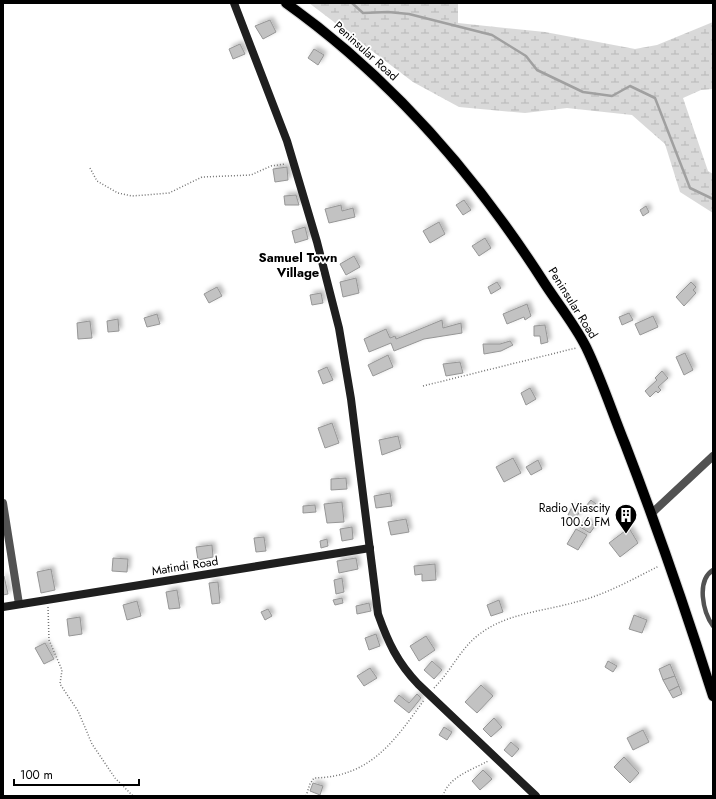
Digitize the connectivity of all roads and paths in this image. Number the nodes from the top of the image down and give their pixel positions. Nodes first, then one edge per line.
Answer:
1 (234, 3) edge
2 (286, 3) edge
3 (293, 163) junction
4 (90, 168) dead end
5 (585, 346) junction
6 (423, 386) dead end
7 (713, 456) edge
8 (3, 503) edge
9 (652, 513) junction
10 (370, 548) junction
11 (668, 562) junction
12 (713, 570) edge
13 (47, 600) junction
14 (19, 604) junction
15 (3, 607) edge
16 (713, 626) edge
17 (428, 694) junction
18 (713, 696) edge
19 (495, 757) junction
20 (134, 796) edge
21 (306, 796) edge
22 (443, 796) edge
23 (536, 796) edge

1 - 3 street
2 - 5 main road, Peninsular Road
3 - 4 path
3 - 10 street
5 - 6 path
5 - 9 main road, Peninsular Road
7 - 9 street
8 - 14 street
9 - 11 main road, Peninsular Road
10 - 13 street, Matindi Road
10 - 17 street
11 - 17 path
11 - 18 main road, Peninsular Road
12 - 16 lane
13 - 14 street, Matindi Road
13 - 20 path
14 - 15 street, Matindi Road
17 - 19 street
17 - 21 path
19 - 22 path
19 - 23 street

